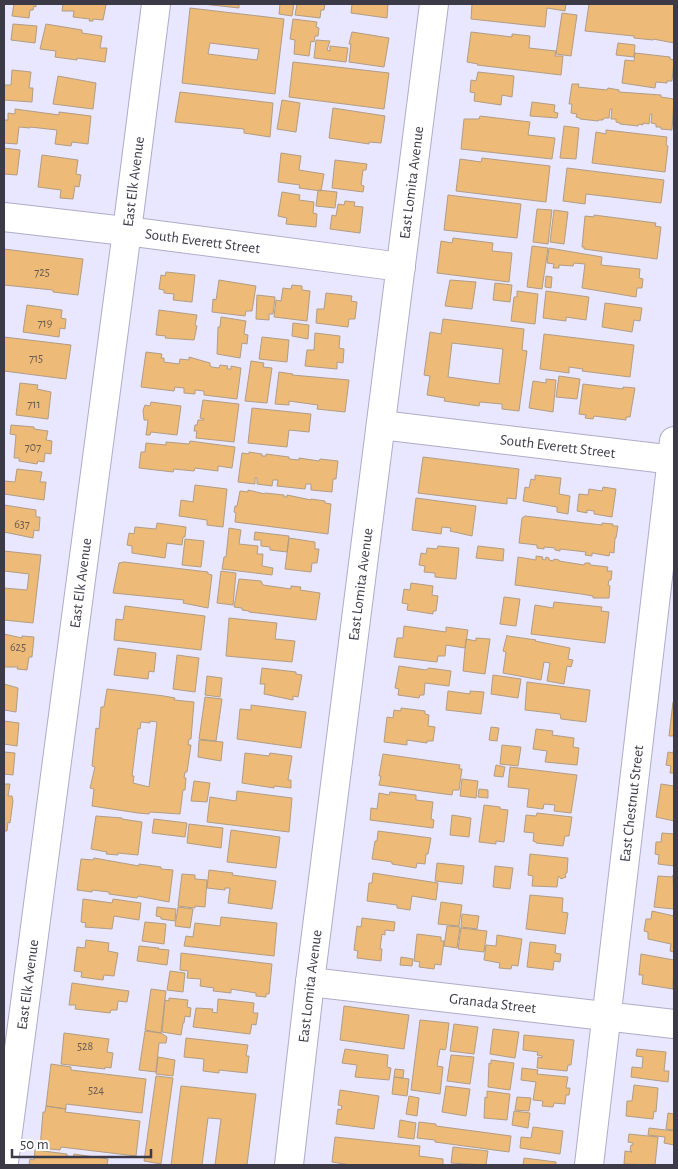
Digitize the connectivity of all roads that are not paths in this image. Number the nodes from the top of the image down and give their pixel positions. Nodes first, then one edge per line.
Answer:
1 (156, 4) edge
2 (434, 4) edge
3 (4, 217) edge
4 (127, 231) junction
5 (401, 267) junction
6 (381, 425) junction
7 (674, 453) edge
8 (310, 982) junction
9 (606, 1016) junction
10 (674, 1024) edge
11 (4, 1162) edge
12 (289, 1165) edge
13 (588, 1165) edge

1 - 4 street, East Elk Avenue
2 - 5 street, East Lomita Avenue
3 - 4 street, South Everett Street
4 - 5 street, South Everett Street
4 - 11 street, East Elk Avenue
5 - 6 street, East Lomita Avenue
6 - 7 street, South Everett Street
6 - 8 street, East Lomita Avenue
7 - 9 street, East Chestnut Street
8 - 9 street, Granada Street
8 - 12 street, East Lomita Avenue
9 - 10 street, Granada Street
9 - 13 street, East Chestnut Street

